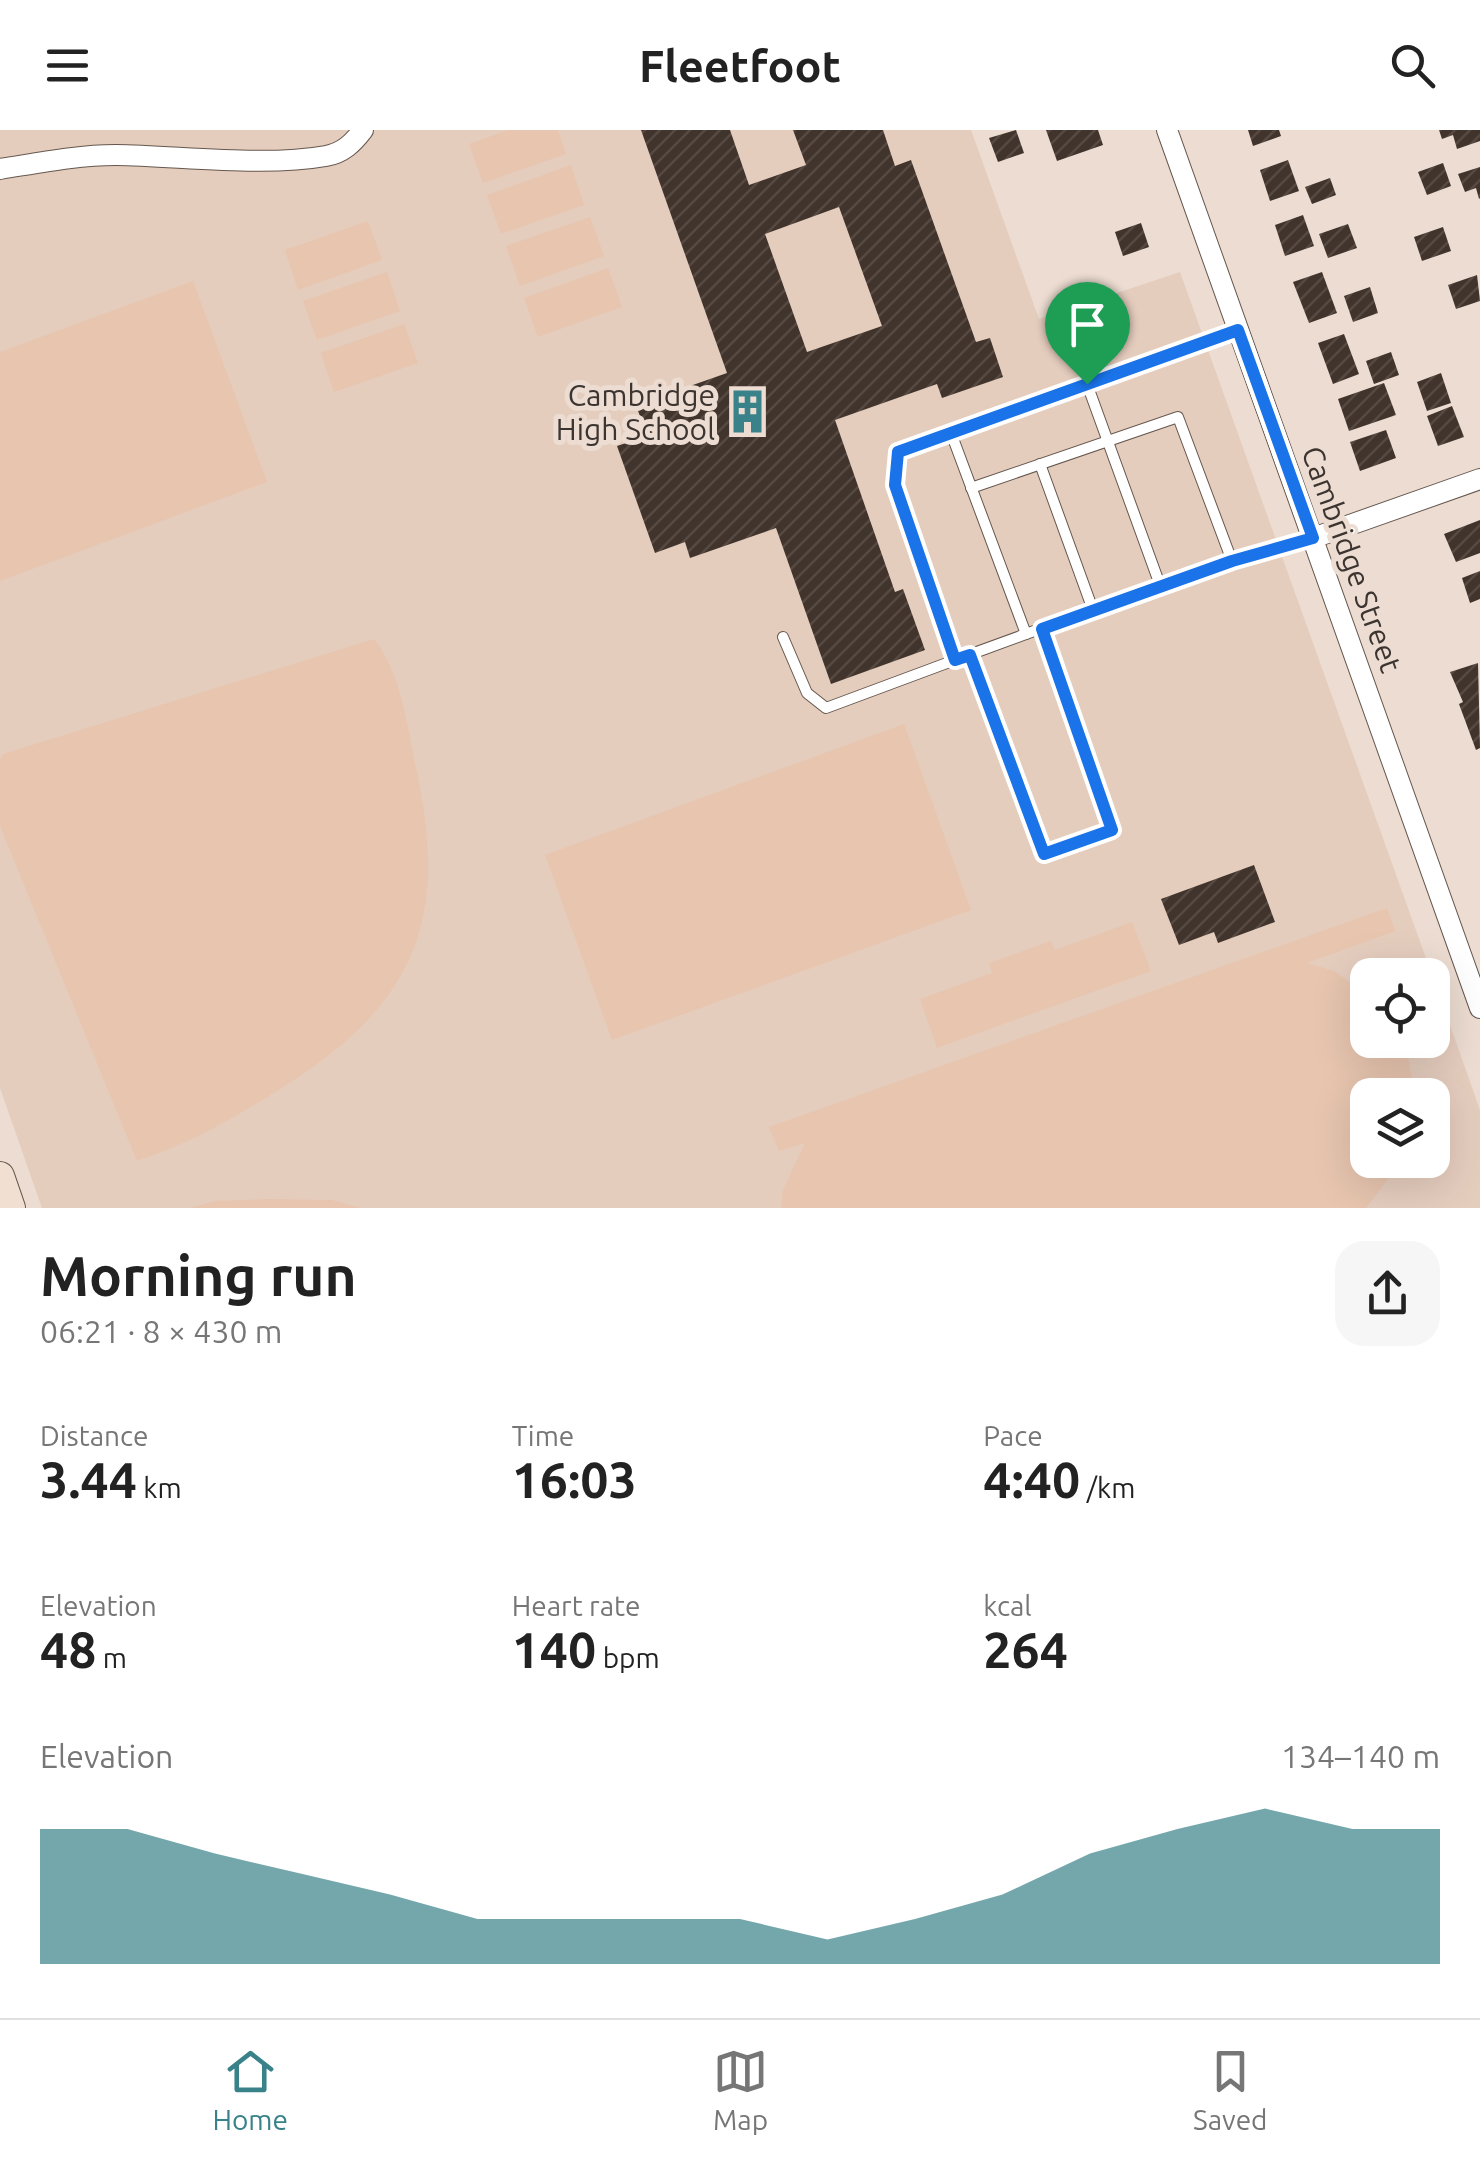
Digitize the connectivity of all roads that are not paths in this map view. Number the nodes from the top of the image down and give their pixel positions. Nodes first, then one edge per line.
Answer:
1 (364, 130) edge
2 (1167, 130) edge
3 (0, 169) edge
4 (1238, 330) junction
5 (1087, 384) junction
6 (950, 433) junction
7 (1108, 441) junction
8 (1040, 464) junction
9 (1480, 479) edge
10 (971, 488) junction
11 (1313, 538) junction
12 (1232, 561) junction
13 (1160, 585) junction
14 (1094, 610) junction
15 (1042, 629) junction
16 (1026, 634) junction
17 (783, 637) dead end
18 (970, 655) junction
19 (955, 660) junction
20 (1480, 1008) edge
21 (0, 1176) edge
22 (12, 1208) edge

1 - 3 street
2 - 4 street, Cambridge Street
4 - 5 lane
4 - 11 street, Cambridge Street
5 - 6 lane
5 - 7 lane
6 - 10 lane
6 - 19 lane
7 - 8 lane
7 - 12 lane
7 - 13 lane
8 - 10 lane
8 - 14 lane
9 - 11 street
10 - 16 lane
11 - 12 lane
11 - 20 street, Cambridge Street
12 - 13 lane
13 - 14 lane
14 - 15 lane
15 - 16 lane
15 - 18 lane
16 - 18 lane
17 - 19 lane
18 - 19 lane
21 - 22 street

